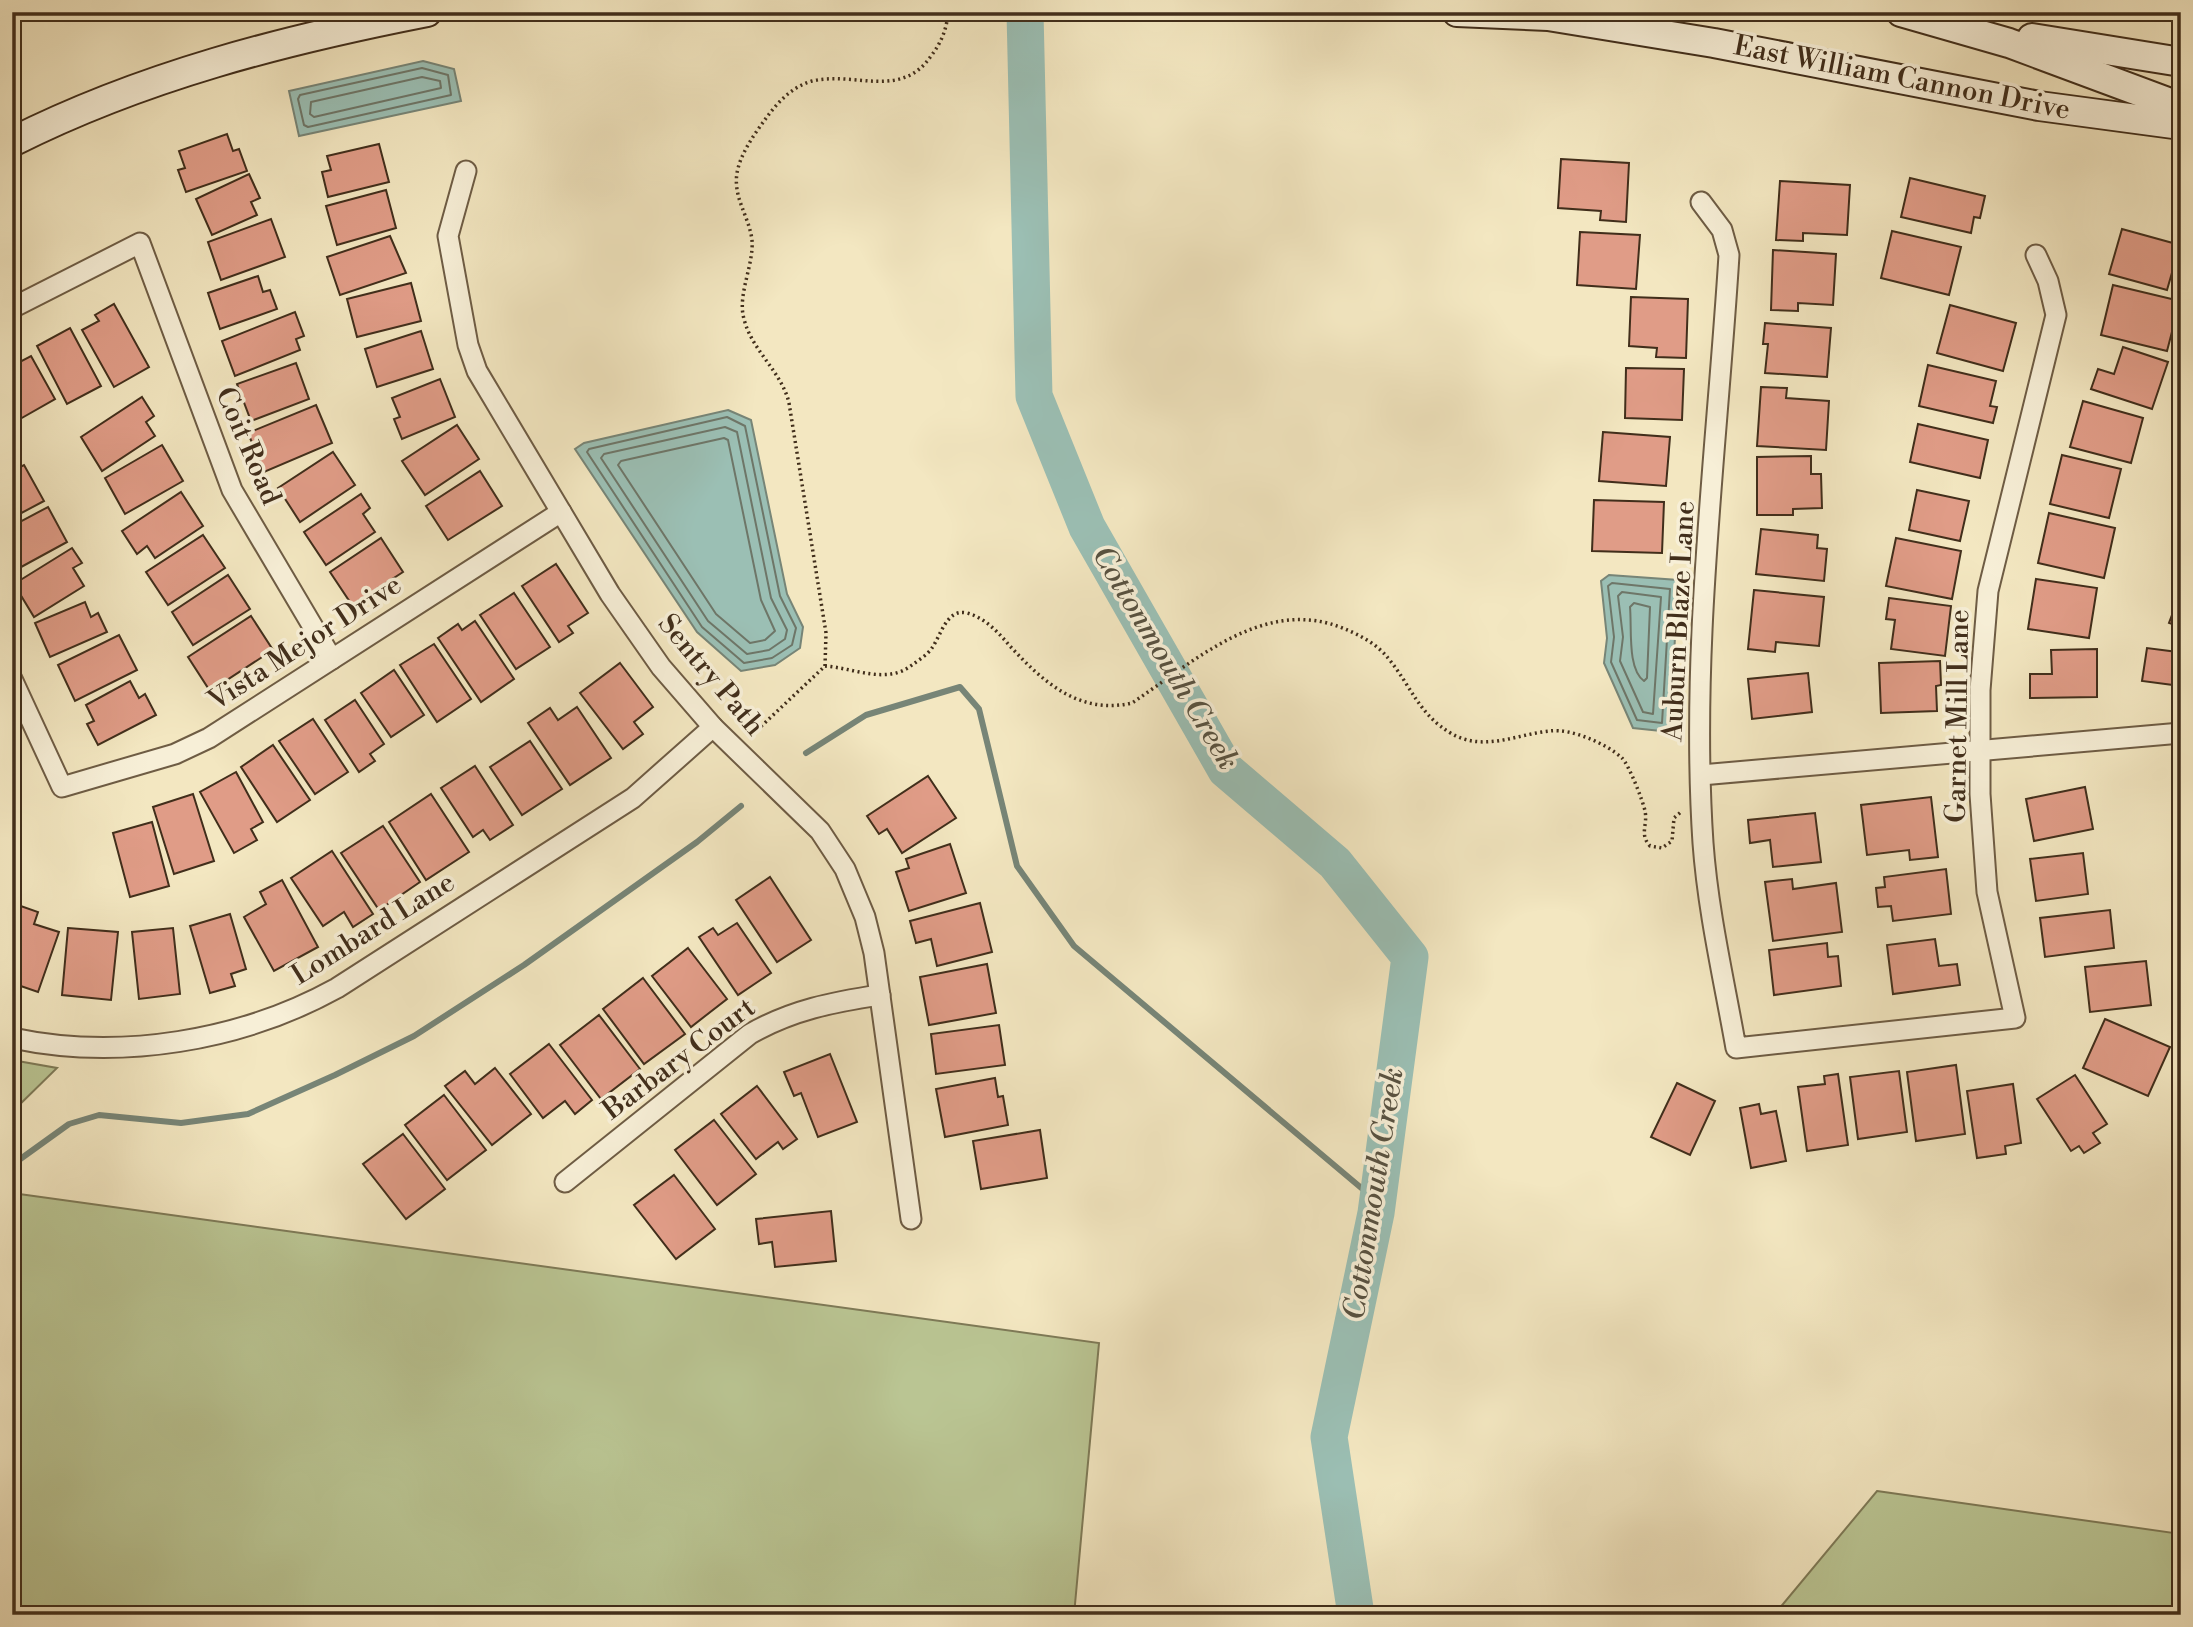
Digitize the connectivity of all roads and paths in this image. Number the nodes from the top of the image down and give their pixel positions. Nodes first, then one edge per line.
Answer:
1 (427, 12) edge
2 (948, 12) edge
3 (1457, 12) edge
4 (1902, 12) edge
5 (2181, 62) edge
6 (2181, 107) edge
7 (2181, 125) edge
8 (12, 142) edge
9 (466, 171) dead end
10 (1701, 202) dead end
11 (2036, 255) dead end
12 (12, 308) edge
13 (561, 512) junction
14 (332, 659) junction
15 (825, 666) junction
16 (12, 679) edge
17 (713, 727) junction
18 (2181, 733) edge
19 (753, 734) dead end
20 (1981, 750) junction
21 (1701, 775) junction
22 (1682, 811) dead end
23 (880, 995) junction
24 (12, 1038) edge
25 (1736, 1048) joint
26 (565, 1182) dead end
27 (911, 1219) dead end

1 - 8 street
2 - 15 path
3 - 7 street, East William Cannon Drive
4 - 5 street, East William Cannon Drive
4 - 6 street, East William Cannon Drive
9 - 13 street, Sentry Path
10 - 21 street, Auburn Blaze Lane
11 - 20 street, Garnet Mill Lane
12 - 14 street, Coit Road
13 - 14 street, Vista Mejor Drive
13 - 17 street, Sentry Path
14 - 16 street, Vista Mejor Drive
15 - 19 path
15 - 22 path
17 - 23 street, Sentry Path
17 - 24 street, Lombard Lane
18 - 20 street
20 - 21 street
20 - 25 street, Garnet Mill Lane
21 - 25 street, Auburn Blaze Lane
23 - 26 street, Barbary Court
23 - 27 street, Sentry Path

